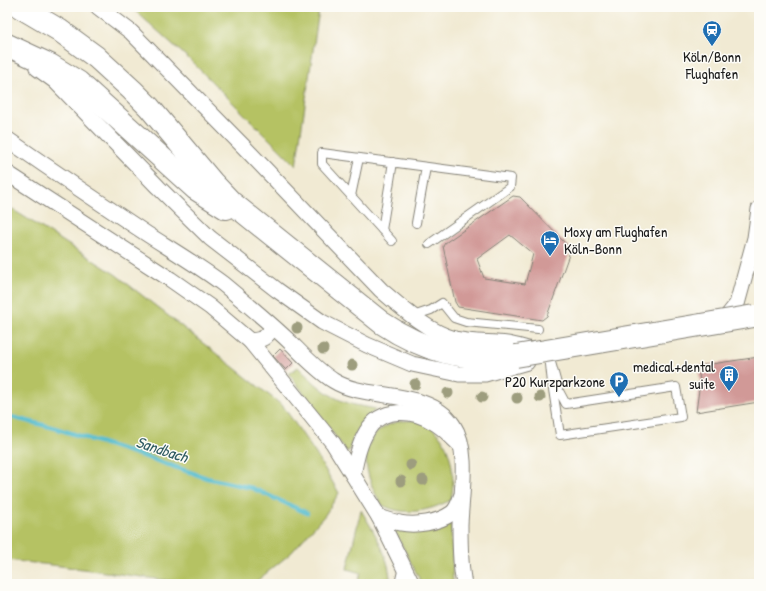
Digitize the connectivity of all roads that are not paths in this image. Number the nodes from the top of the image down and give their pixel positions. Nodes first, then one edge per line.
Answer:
1 (20, 7) edge
2 (98, 7) edge
3 (7, 46) edge
4 (7, 139) edge
5 (359, 158) junction
6 (393, 162) junction
7 (426, 167) junction
8 (7, 173) edge
9 (351, 196) junction
10 (759, 209) edge
11 (256, 223) junction
12 (416, 223) dead end
13 (382, 230) junction
14 (392, 242) dead end
15 (429, 244) dead end
16 (759, 315) edge
17 (413, 316) junction
18 (759, 318) edge
19 (273, 327) junction
20 (538, 329) dead end
21 (717, 329) junction
22 (250, 341) junction
23 (549, 355) junction
24 (461, 446) junction
25 (353, 475) junction
26 (461, 496) junction
27 (379, 517) junction
28 (403, 566) junction
29 (462, 581) edge
30 (399, 584) edge
31 (412, 584) edge

1 - 11 street
2 - 17 street
3 - 11 street
3 - 23 street
4 - 19 street
5 - 6 lane
5 - 9 lane
5 - 9 lane
6 - 7 lane
6 - 13 lane
7 - 12 lane
7 - 15 lane
8 - 22 street
9 - 13 lane
10 - 21 street
11 - 16 street, bridge
13 - 14 lane
17 - 20 lane
17 - 23 street
18 - 21 street
19 - 22 street
19 - 24 street
21 - 23 street
22 - 25 street
23 - 23 lane
24 - 25 street
24 - 26 street
25 - 27 street
26 - 27 street
26 - 29 street
27 - 28 street
28 - 30 lane
28 - 31 street

